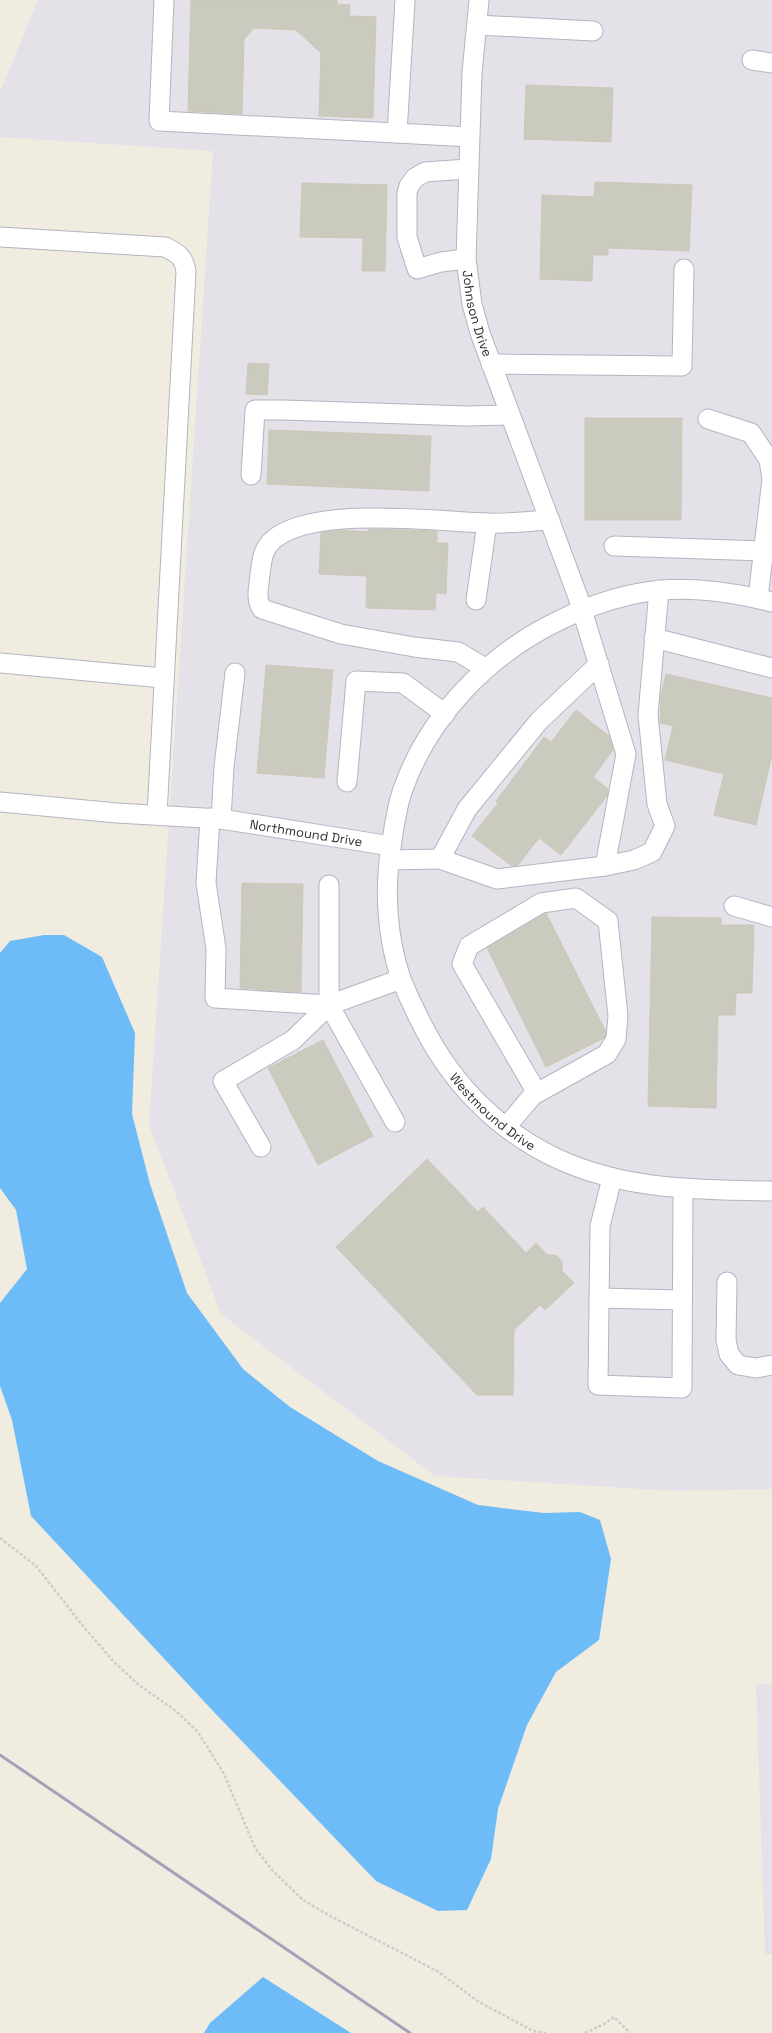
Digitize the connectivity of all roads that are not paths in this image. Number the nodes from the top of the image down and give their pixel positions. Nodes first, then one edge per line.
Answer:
1 (164, 0) edge
2 (405, 0) edge
3 (479, 0) edge
4 (477, 25) junction
5 (593, 31) dead end
6 (752, 60) dead end
7 (772, 63) edge
8 (397, 133) junction
9 (470, 137) junction
10 (468, 169) junction
11 (0, 237) edge
12 (466, 259) junction
13 (684, 269) dead end
14 (491, 364) junction
15 (510, 415) junction
16 (708, 419) dead end
17 (251, 475) dead end
18 (550, 520) junction
19 (487, 523) junction
20 (614, 546) dead end
21 (763, 551) junction
22 (659, 590) junction
23 (476, 600) dead end
24 (765, 600) edge
25 (582, 610) junction
26 (654, 638) junction
27 (0, 663) edge
28 (599, 664) junction
29 (485, 668) junction
30 (772, 668) edge
31 (235, 673) dead end
32 (163, 678) junction
33 (445, 714) junction
34 (347, 782) dead end
35 (0, 802) edge
36 (157, 815) junction
37 (216, 818) junction
38 (390, 853) junction
39 (440, 859) junction
40 (605, 866) junction
41 (329, 885) dead end
42 (734, 906) dead end
43 (772, 918) edge
44 (401, 979) junction
45 (329, 1005) junction
46 (537, 1092) junction
47 (395, 1122) dead end
48 (506, 1127) junction
49 (261, 1146) dead end
50 (612, 1178) junction
51 (683, 1188) junction
52 (772, 1191) edge
53 (728, 1282) dead end
54 (599, 1298) junction
55 (682, 1300) junction
56 (772, 1365) edge

1 - 8 street
2 - 8 street
3 - 4 street, Johnson Drive
4 - 5 street
4 - 9 street, Johnson Drive
6 - 7 street
8 - 9 street
9 - 10 street, Johnson Drive
10 - 12 street, Johnson Drive
10 - 12 street
11 - 32 street
12 - 14 street, Johnson Drive
13 - 14 street
14 - 15 street, Johnson Drive
15 - 17 street
15 - 18 street, Johnson Drive
16 - 21 street
18 - 19 street
18 - 25 street, Johnson Drive
19 - 23 street
19 - 29 street
20 - 21 street
21 - 24 street
22 - 24 street, Westmound Drive
22 - 25 street, Westmound Drive
22 - 26 street
25 - 28 street, Johnson Drive
25 - 29 street, Westmound Drive
26 - 30 street
26 - 40 street
27 - 32 street
28 - 39 street
28 - 40 street, Johnson Drive
29 - 33 street, Westmound Drive
31 - 37 street
32 - 36 street
33 - 34 street
33 - 38 street, Westmound Drive
35 - 36 street, Northmound Drive
36 - 37 street, Northmound Drive
37 - 38 street, Northmound Drive
37 - 45 street
38 - 39 street, Northmound Drive
38 - 44 street, Westmound Drive
39 - 40 street
41 - 45 street
42 - 43 street
44 - 45 street
44 - 48 street, Westmound Drive
45 - 47 street
45 - 49 street
46 - 46 street
46 - 48 street
48 - 50 street, Westmound Drive
50 - 51 street, Westmound Drive
50 - 54 street
51 - 52 street, Westmound Drive
51 - 55 street
53 - 56 street
54 - 55 street
54 - 55 street

